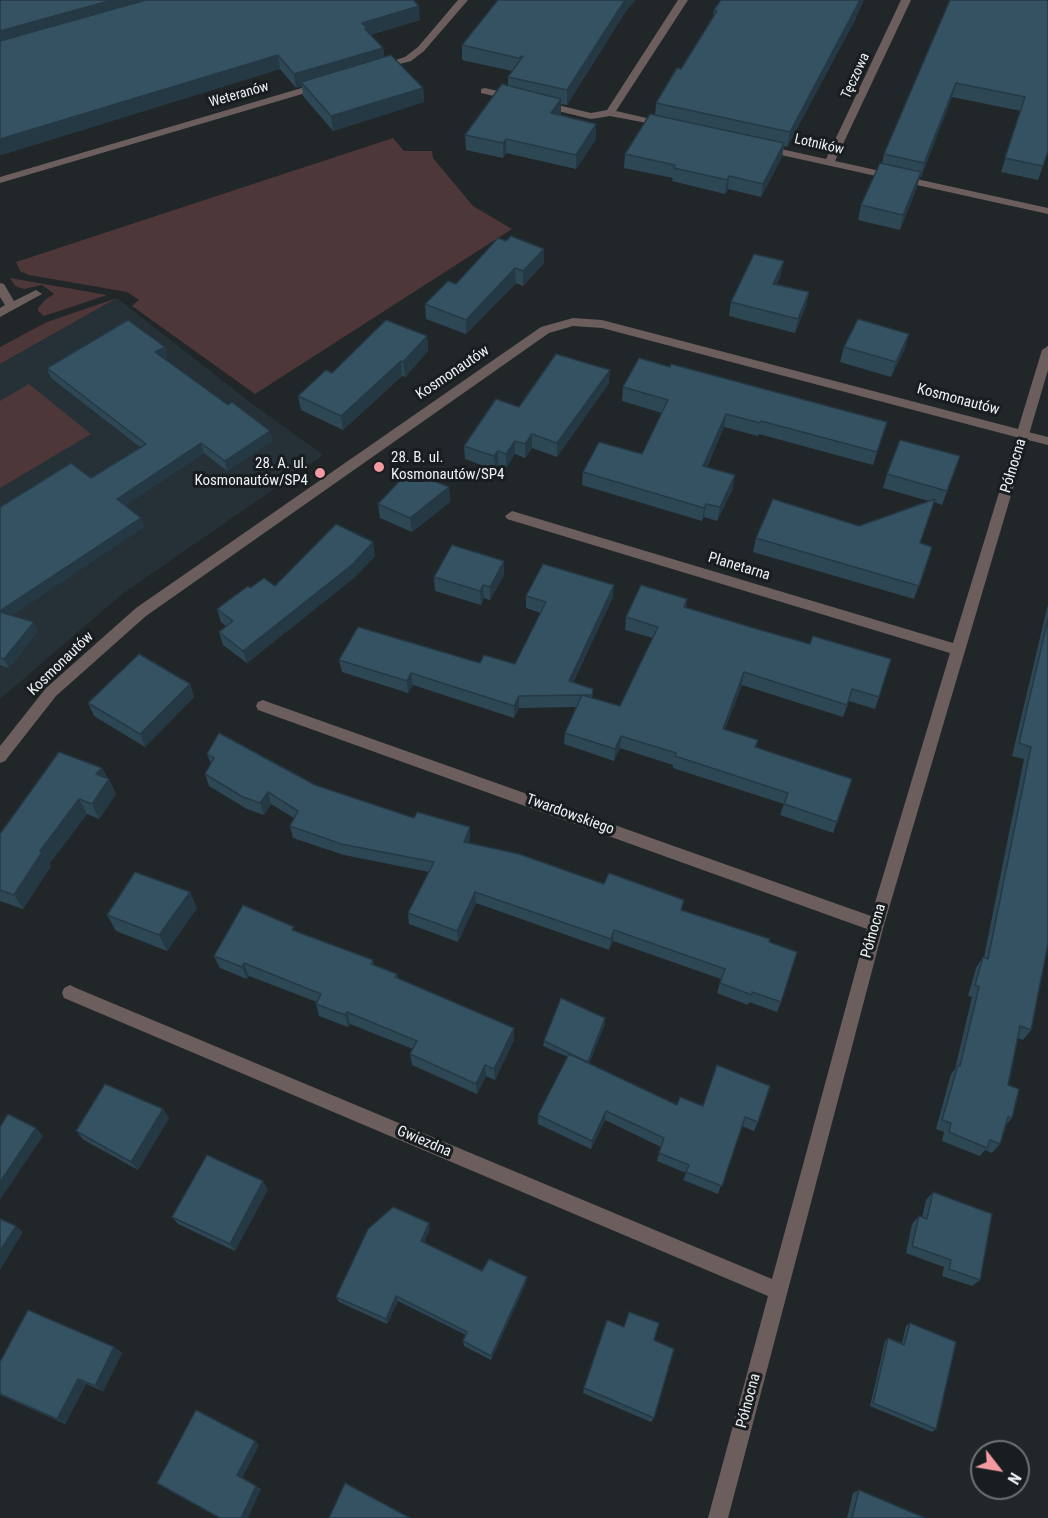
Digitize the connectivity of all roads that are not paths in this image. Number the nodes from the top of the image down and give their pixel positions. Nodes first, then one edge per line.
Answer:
1 (463, 0) edge
2 (683, 0) edge
3 (906, 0) edge
4 (368, 72) edge
5 (333, 82) edge
6 (485, 91) dead end
7 (610, 113) junction
8 (679, 129) edge
9 (748, 144) edge
10 (829, 163) junction
11 (0, 180) edge
12 (1048, 211) edge
13 (0, 287) edge
14 (36, 294) dead end
15 (12, 307) junction
16 (0, 313) edge
17 (1048, 350) edge
18 (1024, 435) junction
19 (1048, 441) edge
20 (512, 516) dead end
21 (957, 650) junction
22 (263, 706) dead end
23 (6, 737) edge
24 (0, 757) edge
25 (876, 925) junction
26 (70, 993) dead end
27 (778, 1291) junction
28 (718, 1518) edge

1 - 4 street
2 - 7 street
3 - 10 street, Tęczowa
5 - 11 street, Weteranów
6 - 7 street
7 - 8 street
9 - 10 street, Lotników
10 - 12 street, Lotników
13 - 15 street
14 - 15 street
15 - 16 street
17 - 18 street, Północna
18 - 19 street, Kosmonautów
18 - 21 street, Północna
18 - 23 street, Kosmonautów
20 - 21 street, Planetarna
21 - 25 street, Północna
22 - 25 street, Twardowskiego
23 - 24 street, Kosmonautów
25 - 27 street, Północna
26 - 27 street, Gwiezdna
27 - 28 street, Północna

